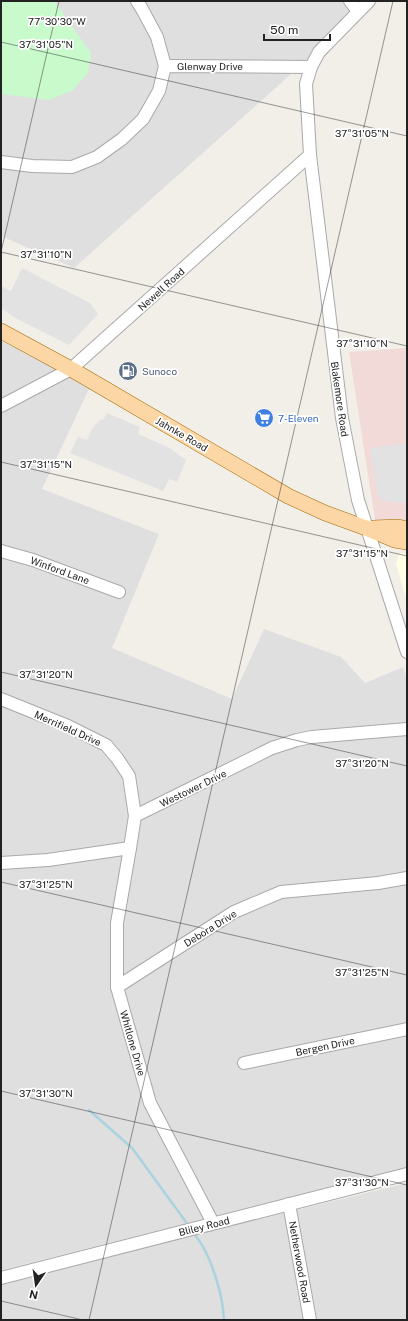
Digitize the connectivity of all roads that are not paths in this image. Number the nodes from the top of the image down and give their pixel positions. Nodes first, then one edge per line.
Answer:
1 (136, 1) edge
2 (350, 1) edge
3 (369, 1) edge
4 (358, 11) junction
5 (165, 66) junction
6 (311, 66) junction
7 (310, 155) junction
8 (1, 162) edge
9 (1, 331) edge
10 (71, 370) junction
11 (1, 406) edge
12 (366, 528) junction
13 (407, 529) edge
14 (407, 542) edge
15 (1, 551) edge
16 (119, 592) dead end
17 (407, 652) edge
18 (1, 700) edge
19 (407, 729) edge
20 (135, 816) junction
21 (130, 848) junction
22 (1, 863) edge
23 (407, 878) edge
24 (116, 987) junction
25 (407, 1029) edge
26 (244, 1062) dead end
27 (407, 1174) edge
28 (289, 1204) junction
29 (213, 1223) junction
30 (1, 1278) edge
31 (310, 1320) edge

1 - 5 street
2 - 4 street
3 - 4 street
4 - 6 street
5 - 6 street, Glenway Drive
5 - 8 street, Glenway Drive
6 - 7 street, Blakemore Road
7 - 10 street, Newell Road
7 - 12 street, Blakemore Road
9 - 10 main road, Jahnke Road
10 - 11 street, Newell Road
10 - 12 main road, Jahnke Road
12 - 13 main road, Jahnke Road
12 - 14 main road, Jahnke Road
12 - 17 street, Blakemore Road
15 - 16 street, Winford Lane
18 - 20 street, Merrifield Drive
19 - 20 street, Westower Drive
20 - 21 street
21 - 22 street
21 - 24 street, Whitlone Drive
23 - 24 street, Debora Drive
24 - 29 street, Whitlone Drive
25 - 26 street, Bergen Drive
27 - 28 street, Bliley Road
28 - 29 street, Bliley Road
28 - 31 street, Netherwood Road
29 - 30 street, Bliley Road

